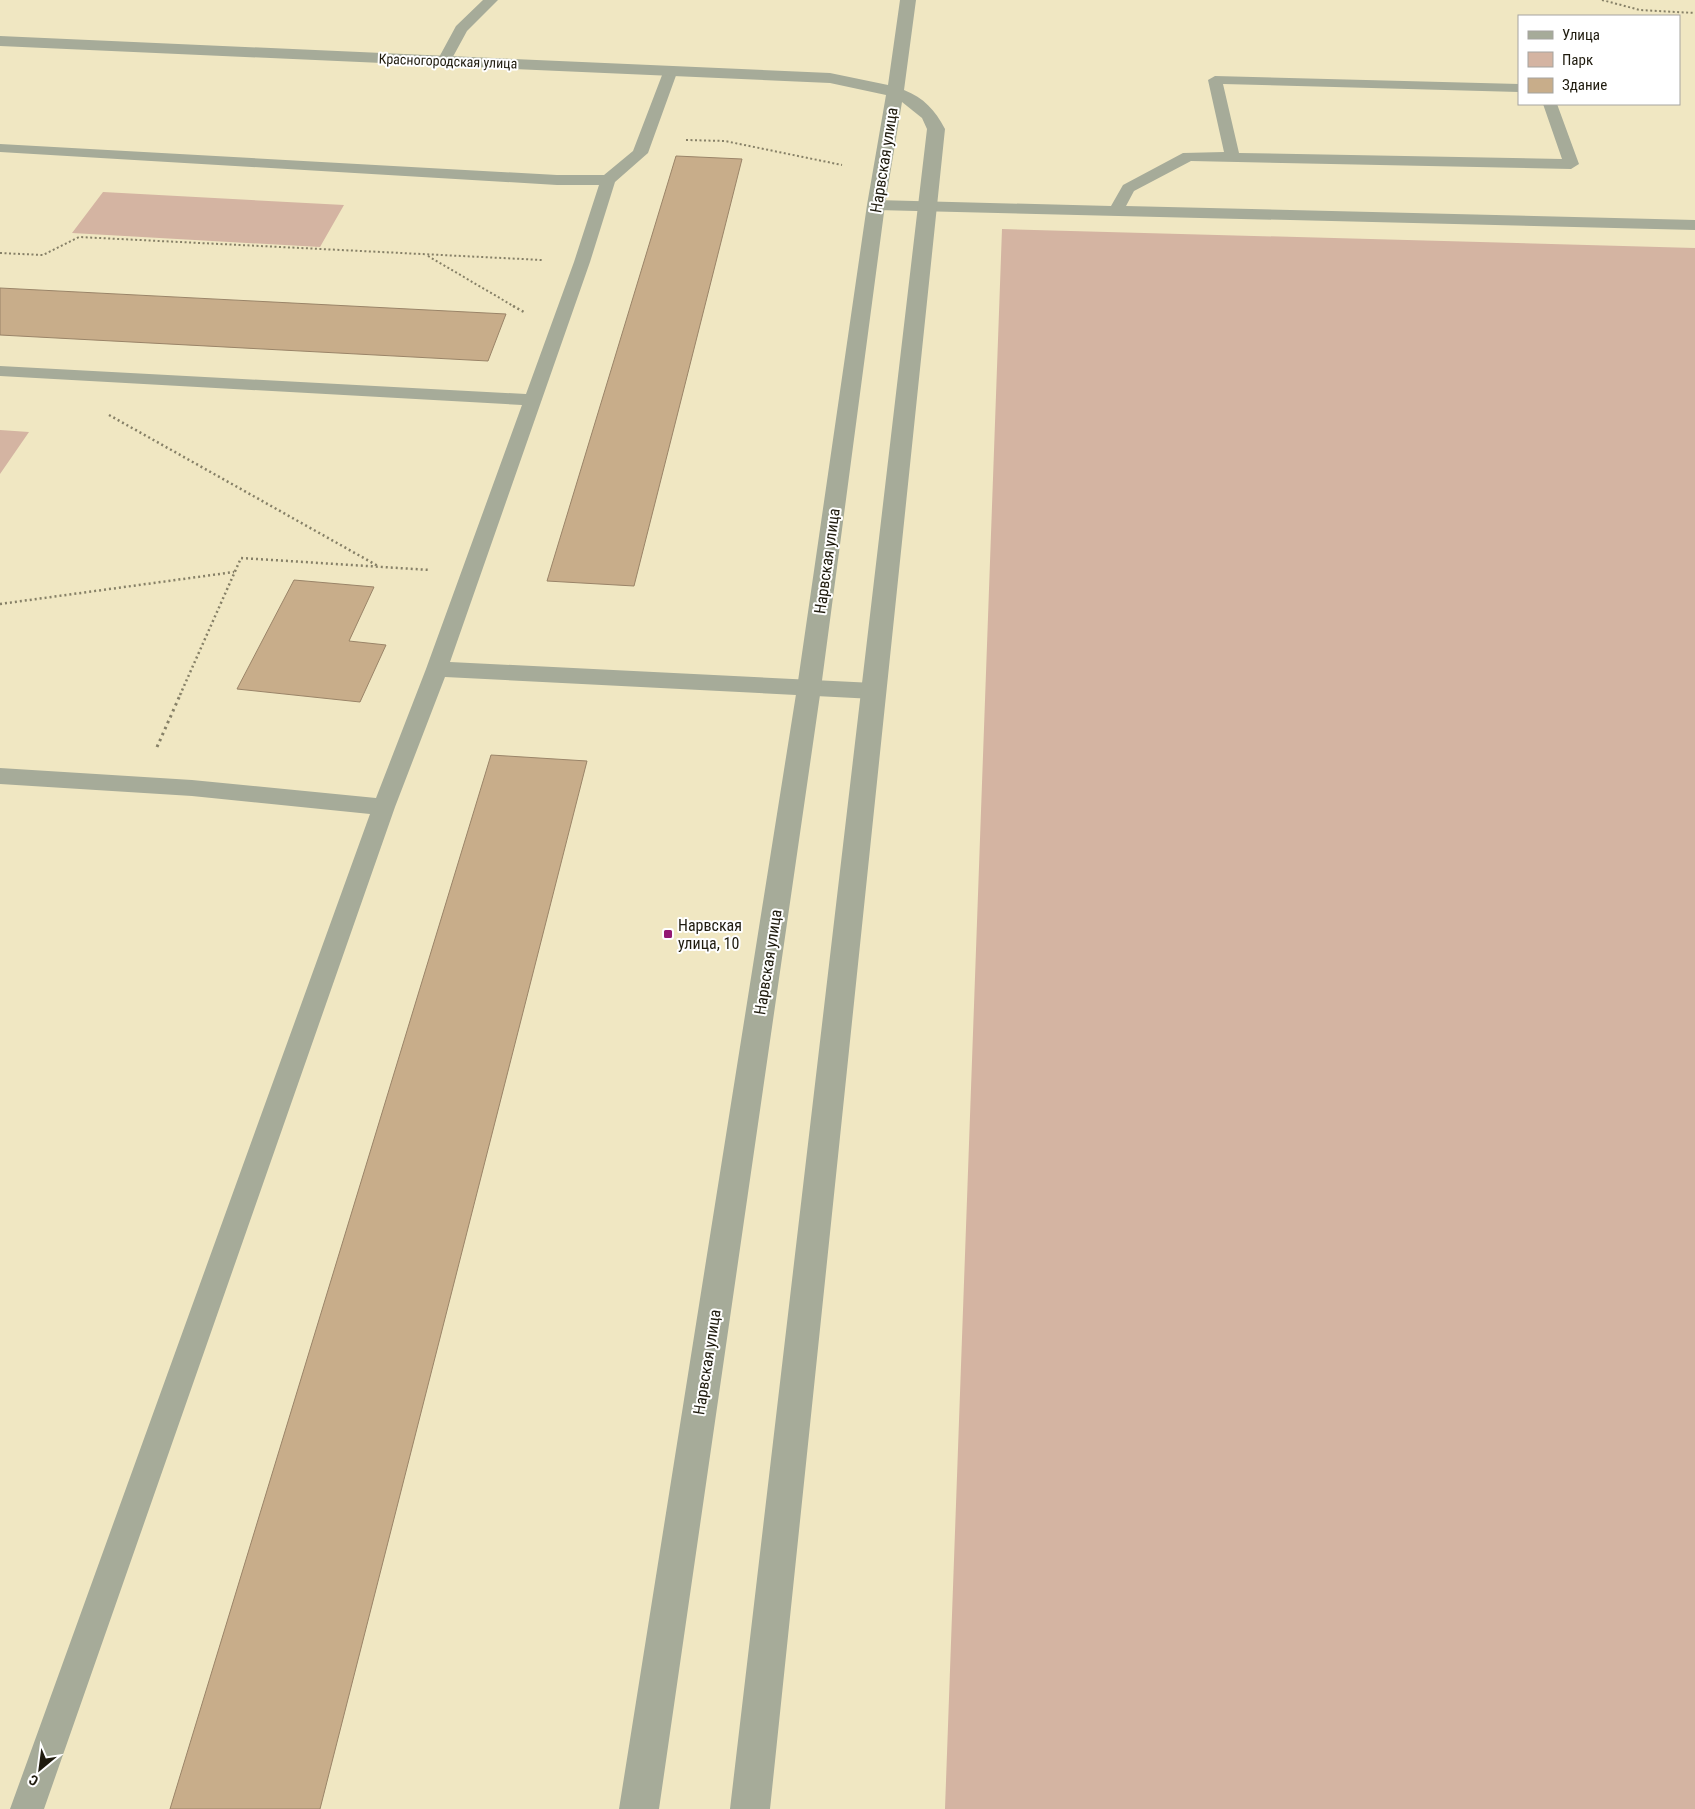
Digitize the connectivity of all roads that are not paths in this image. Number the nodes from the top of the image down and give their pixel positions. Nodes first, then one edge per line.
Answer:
1 (491, 0) edge
2 (908, 0) edge
3 (0, 41) edge
4 (444, 61) junction
5 (671, 70) junction
6 (1518, 88) edge
7 (896, 92) junction
8 (1550, 105) edge
9 (0, 148) edge
10 (1232, 156) junction
11 (608, 180) junction
12 (876, 205) junction
13 (928, 206) junction
14 (1116, 212) junction
15 (1695, 225) edge
16 (0, 371) edge
17 (533, 400) junction
18 (437, 669) junction
19 (809, 688) junction
20 (874, 691) junction
21 (0, 776) edge
22 (384, 807) junction
23 (26, 1809) edge
24 (639, 1809) edge
25 (750, 1809) edge

1 - 4 lane
2 - 7 street
3 - 4 street, Красногородская улица
4 - 5 street, Красногородская улица
5 - 7 street, Красногородская улица
5 - 11 lane
6 - 10 lane
7 - 12 street, Нарвская улица
7 - 13 street, Нарвская улица
8 - 10 lane
9 - 11 lane
10 - 14 lane
11 - 17 lane
12 - 13 lane
12 - 19 street, Нарвская улица
13 - 14 lane
13 - 20 street, Нарвская улица
14 - 15 lane
16 - 17 lane
17 - 18 lane
18 - 19 lane
18 - 22 lane
19 - 20 lane
19 - 24 street, Нарвская улица
20 - 25 street, Нарвская улица
21 - 22 lane
22 - 23 lane

